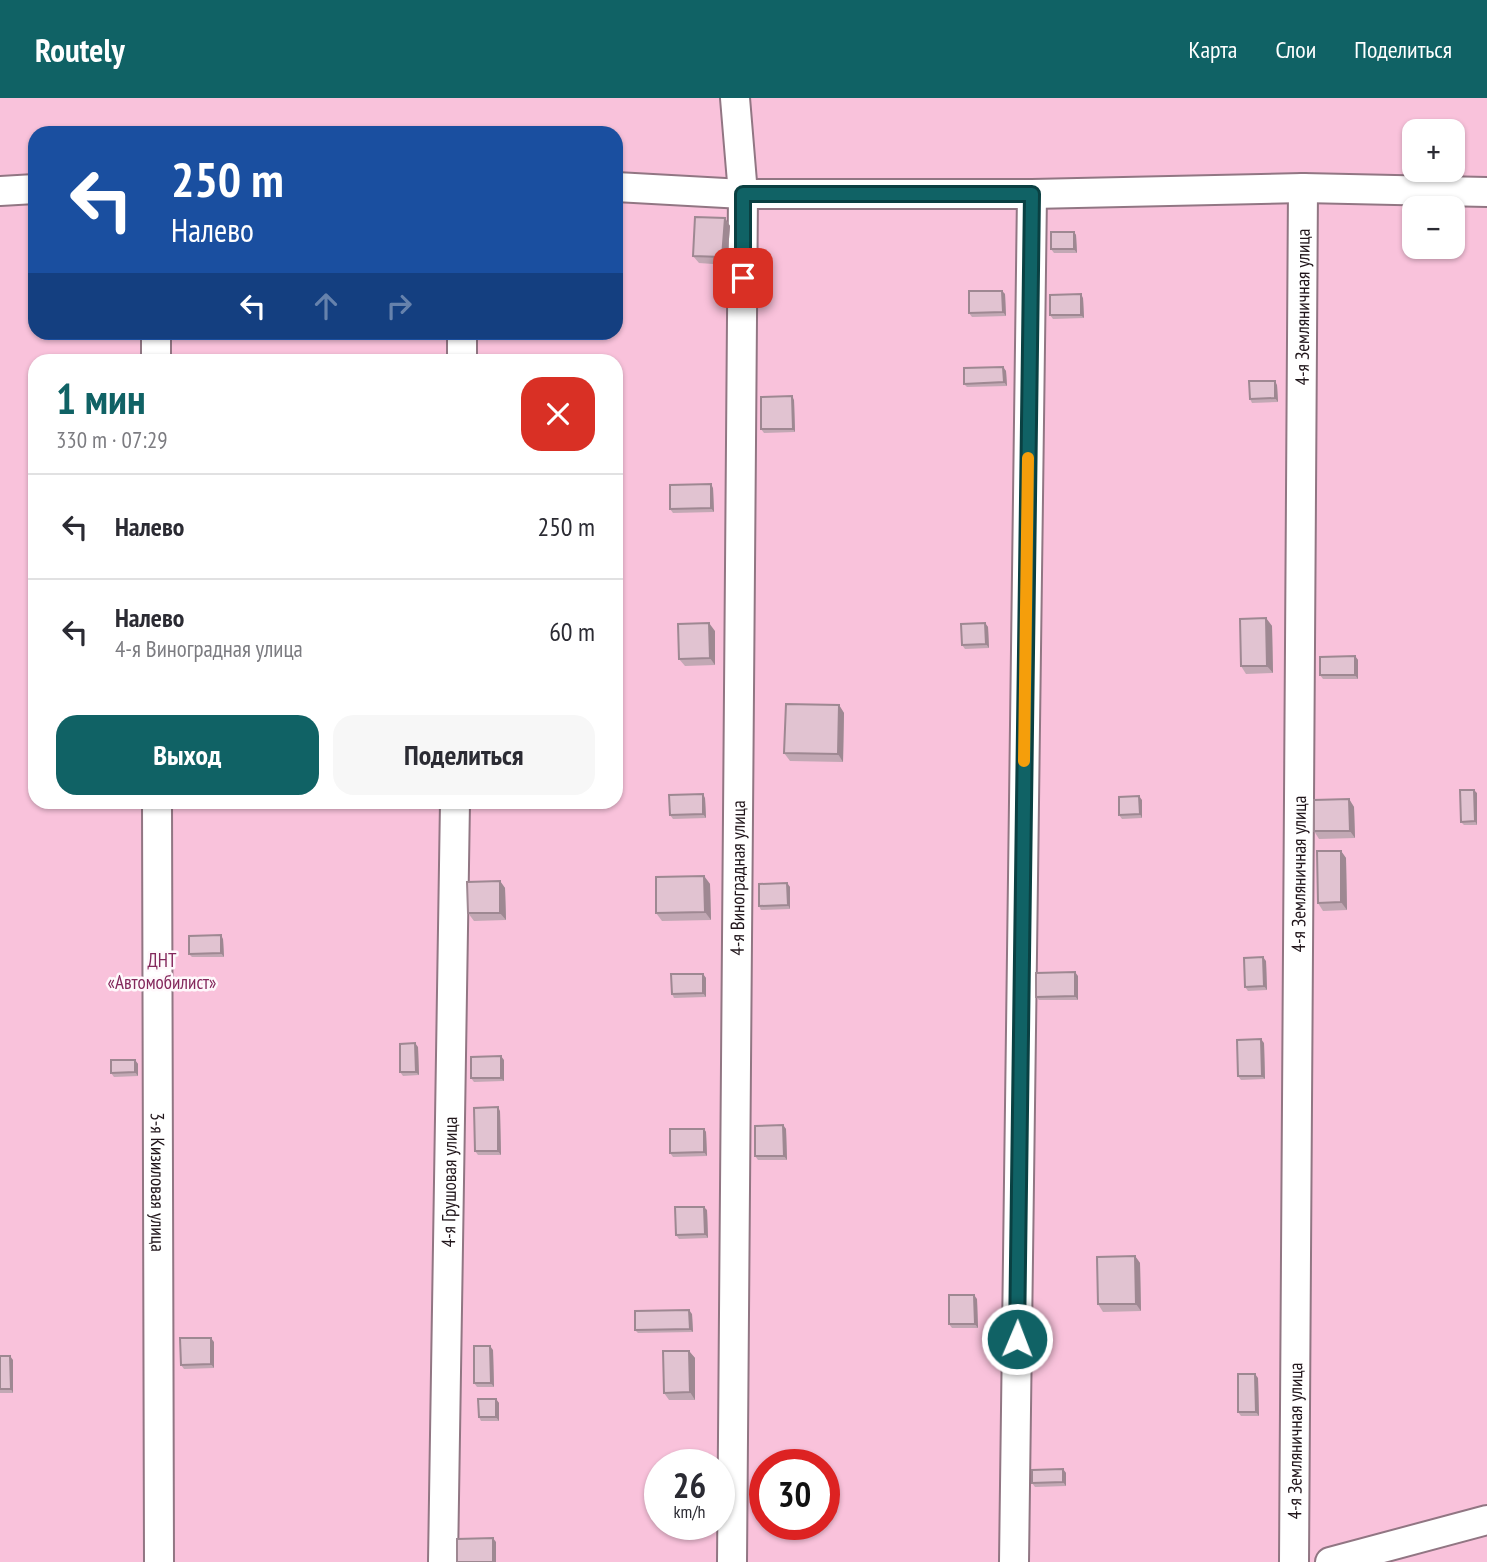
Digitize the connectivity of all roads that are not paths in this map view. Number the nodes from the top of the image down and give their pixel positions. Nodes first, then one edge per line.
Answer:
1 (735, 98) edge
2 (623, 187) edge
3 (1303, 188) junction
4 (28, 189) edge
5 (0, 191) edge
6 (1487, 192) edge
7 (743, 194) junction
8 (1032, 194) junction
9 (158, 809) edge
10 (455, 809) edge
11 (1487, 1520) edge
12 (159, 1562) edge
13 (443, 1562) edge
14 (732, 1562) edge
15 (1014, 1562) edge
16 (1294, 1562) edge
17 (1330, 1562) edge

1 - 7 street, 4-я Виноградная улица
2 - 7 street
3 - 6 street
3 - 8 street
3 - 16 street, 4-я Земляничная улица
4 - 5 street
7 - 8 street
7 - 14 street, 4-я Виноградная улица
8 - 15 street
9 - 12 street, 3-я Кизиловая улица
10 - 13 street, 4-я Грушовая улица
11 - 17 street

